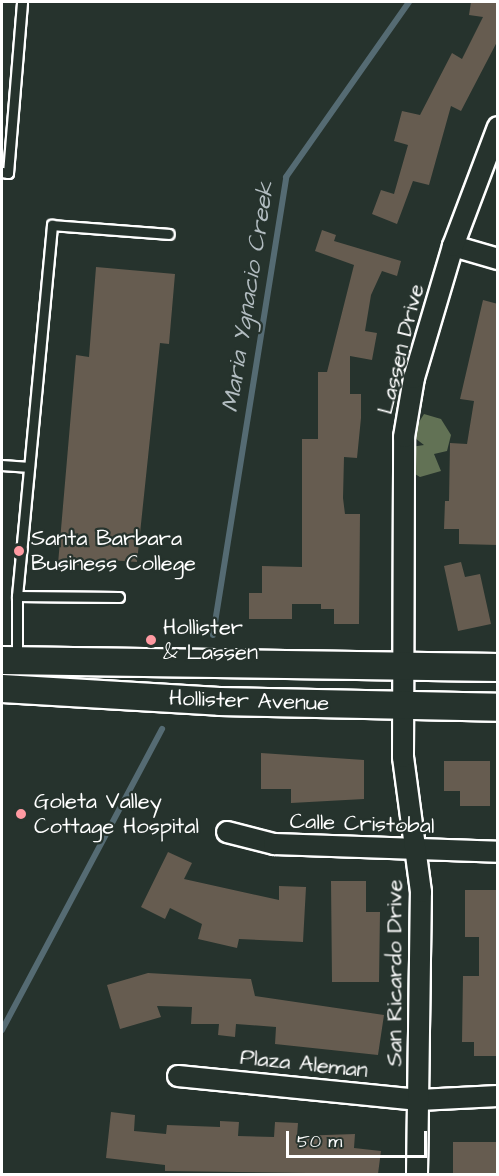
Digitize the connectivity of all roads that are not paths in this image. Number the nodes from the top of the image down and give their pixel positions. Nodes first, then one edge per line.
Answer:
1 (22, 2) edge
2 (498, 127) edge
3 (2, 172) edge
4 (169, 234) dead end
5 (453, 246) junction
6 (498, 259) edge
7 (2, 465) edge
8 (29, 467) junction
9 (17, 596) junction
10 (119, 597) dead end
11 (9, 660) edge
12 (402, 665) junction
13 (498, 667) edge
14 (2, 688) edge
15 (402, 705) junction
16 (498, 707) edge
17 (227, 832) dead end
18 (415, 848) junction
19 (498, 852) edge
20 (178, 1076) dead end
21 (498, 1096) edge
22 (419, 1100) junction
23 (417, 1174) edge

1 - 3 lane
2 - 5 street, Lassen Drive
4 - 8 lane
5 - 6 street
5 - 12 street, Lassen Drive
7 - 8 lane
8 - 9 lane
9 - 10 lane
9 - 11 lane
11 - 12 main road, Hollister Avenue
12 - 13 main road, Hollister Avenue
12 - 15 street, San Ricardo Drive
14 - 15 main road, Hollister Avenue
15 - 16 main road, Hollister Avenue
15 - 18 street, San Ricardo Drive
17 - 18 street, Calle Cristobal
18 - 19 street, Calle Cristobal
18 - 22 street, San Ricardo Drive
20 - 22 street, Plaza Aleman
21 - 22 street, Plaza Aleman
22 - 23 street, San Ricardo Drive

